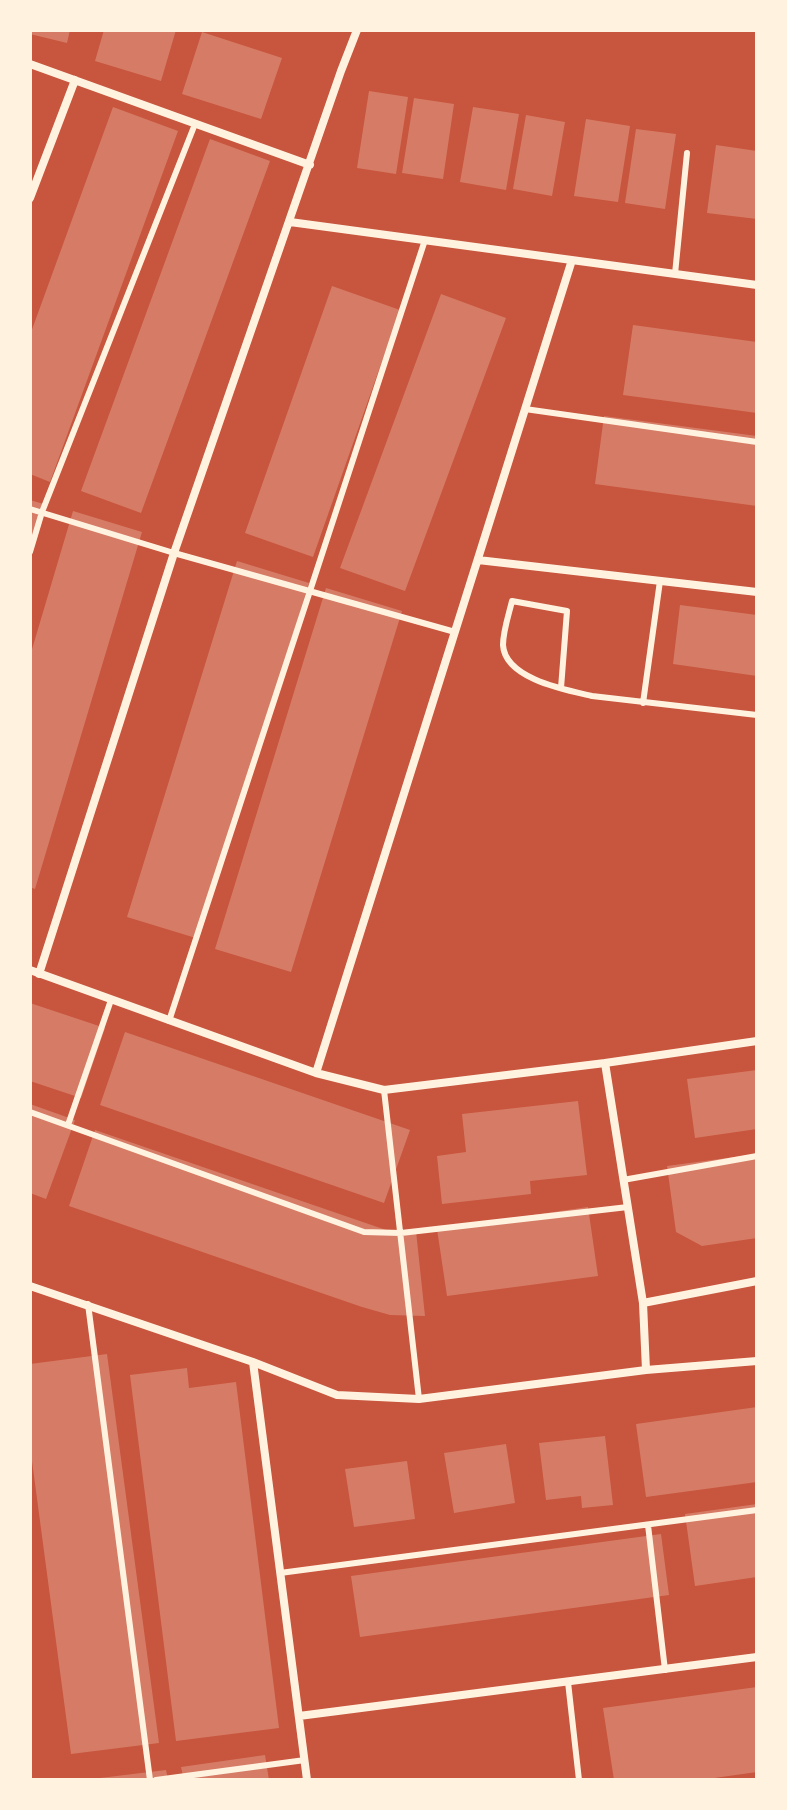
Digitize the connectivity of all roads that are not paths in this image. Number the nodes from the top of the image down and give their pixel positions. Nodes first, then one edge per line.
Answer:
1 (357, 30) edge
2 (30, 64) edge
3 (75, 80) junction
4 (195, 124) junction
5 (687, 153) dead end
6 (310, 165) junction
7 (30, 198) edge
8 (290, 222) junction
9 (425, 240) junction
10 (572, 260) junction
11 (675, 274) junction
12 (757, 285) edge
13 (525, 409) junction
14 (757, 442) edge
15 (30, 509) edge
16 (42, 512) junction
17 (30, 552) edge
18 (174, 553) junction
19 (478, 560) junction
20 (660, 581) junction
21 (310, 592) junction
22 (757, 592) edge
23 (455, 632) junction
24 (561, 688) junction
25 (643, 703) junction
26 (757, 715) edge
27 (35, 972) edge
28 (111, 1000) junction
29 (169, 1021) junction
30 (757, 1041) edge
31 (605, 1063) junction
32 (316, 1073) junction
33 (384, 1090) junction
34 (30, 1112) edge
35 (68, 1125) junction
36 (757, 1156) edge
37 (623, 1180) junction
38 (628, 1207) junction
39 (401, 1233) junction
40 (757, 1281) edge
41 (30, 1286) edge
42 (643, 1303) junction
43 (88, 1304) junction
44 (757, 1361) edge
45 (253, 1362) junction
46 (646, 1370) junction
47 (419, 1399) junction
48 (757, 1510) edge
49 (648, 1525) junction
50 (280, 1573) junction
51 (757, 1657) edge
52 (665, 1670) junction
53 (568, 1682) junction
54 (299, 1716) junction
55 (305, 1760) junction
56 (153, 1780) edge
57 (307, 1780) edge
58 (579, 1780) edge

1 - 6 street
2 - 3 street
3 - 4 street
3 - 7 street
4 - 6 street
4 - 16 lane
5 - 11 lane
6 - 8 street
8 - 9 street
8 - 18 street
9 - 10 street
9 - 21 lane
10 - 11 street
10 - 13 street
11 - 12 street
13 - 14 lane
13 - 19 street
15 - 16 lane
16 - 17 lane
16 - 18 lane
18 - 21 lane
18 - 27 street
19 - 20 street
19 - 23 street
20 - 22 street
20 - 25 lane
21 - 23 lane
21 - 29 lane
23 - 32 street
24 - 24 lane
24 - 25 lane
25 - 26 lane
27 - 28 street
28 - 29 street
28 - 35 lane
29 - 32 street
30 - 31 street
31 - 33 street
31 - 37 street
32 - 33 street
33 - 39 lane
34 - 35 lane
35 - 39 lane
36 - 37 lane
37 - 38 street
38 - 39 lane
38 - 42 street
39 - 47 lane
40 - 42 street
41 - 43 street
42 - 46 street
43 - 45 street
43 - 56 lane
44 - 46 street
45 - 47 street
45 - 50 street
46 - 47 street
48 - 49 lane
49 - 50 lane
49 - 52 lane
50 - 54 street
51 - 52 street
52 - 53 street
53 - 54 street
53 - 58 lane
54 - 55 street
55 - 56 lane
55 - 57 street

